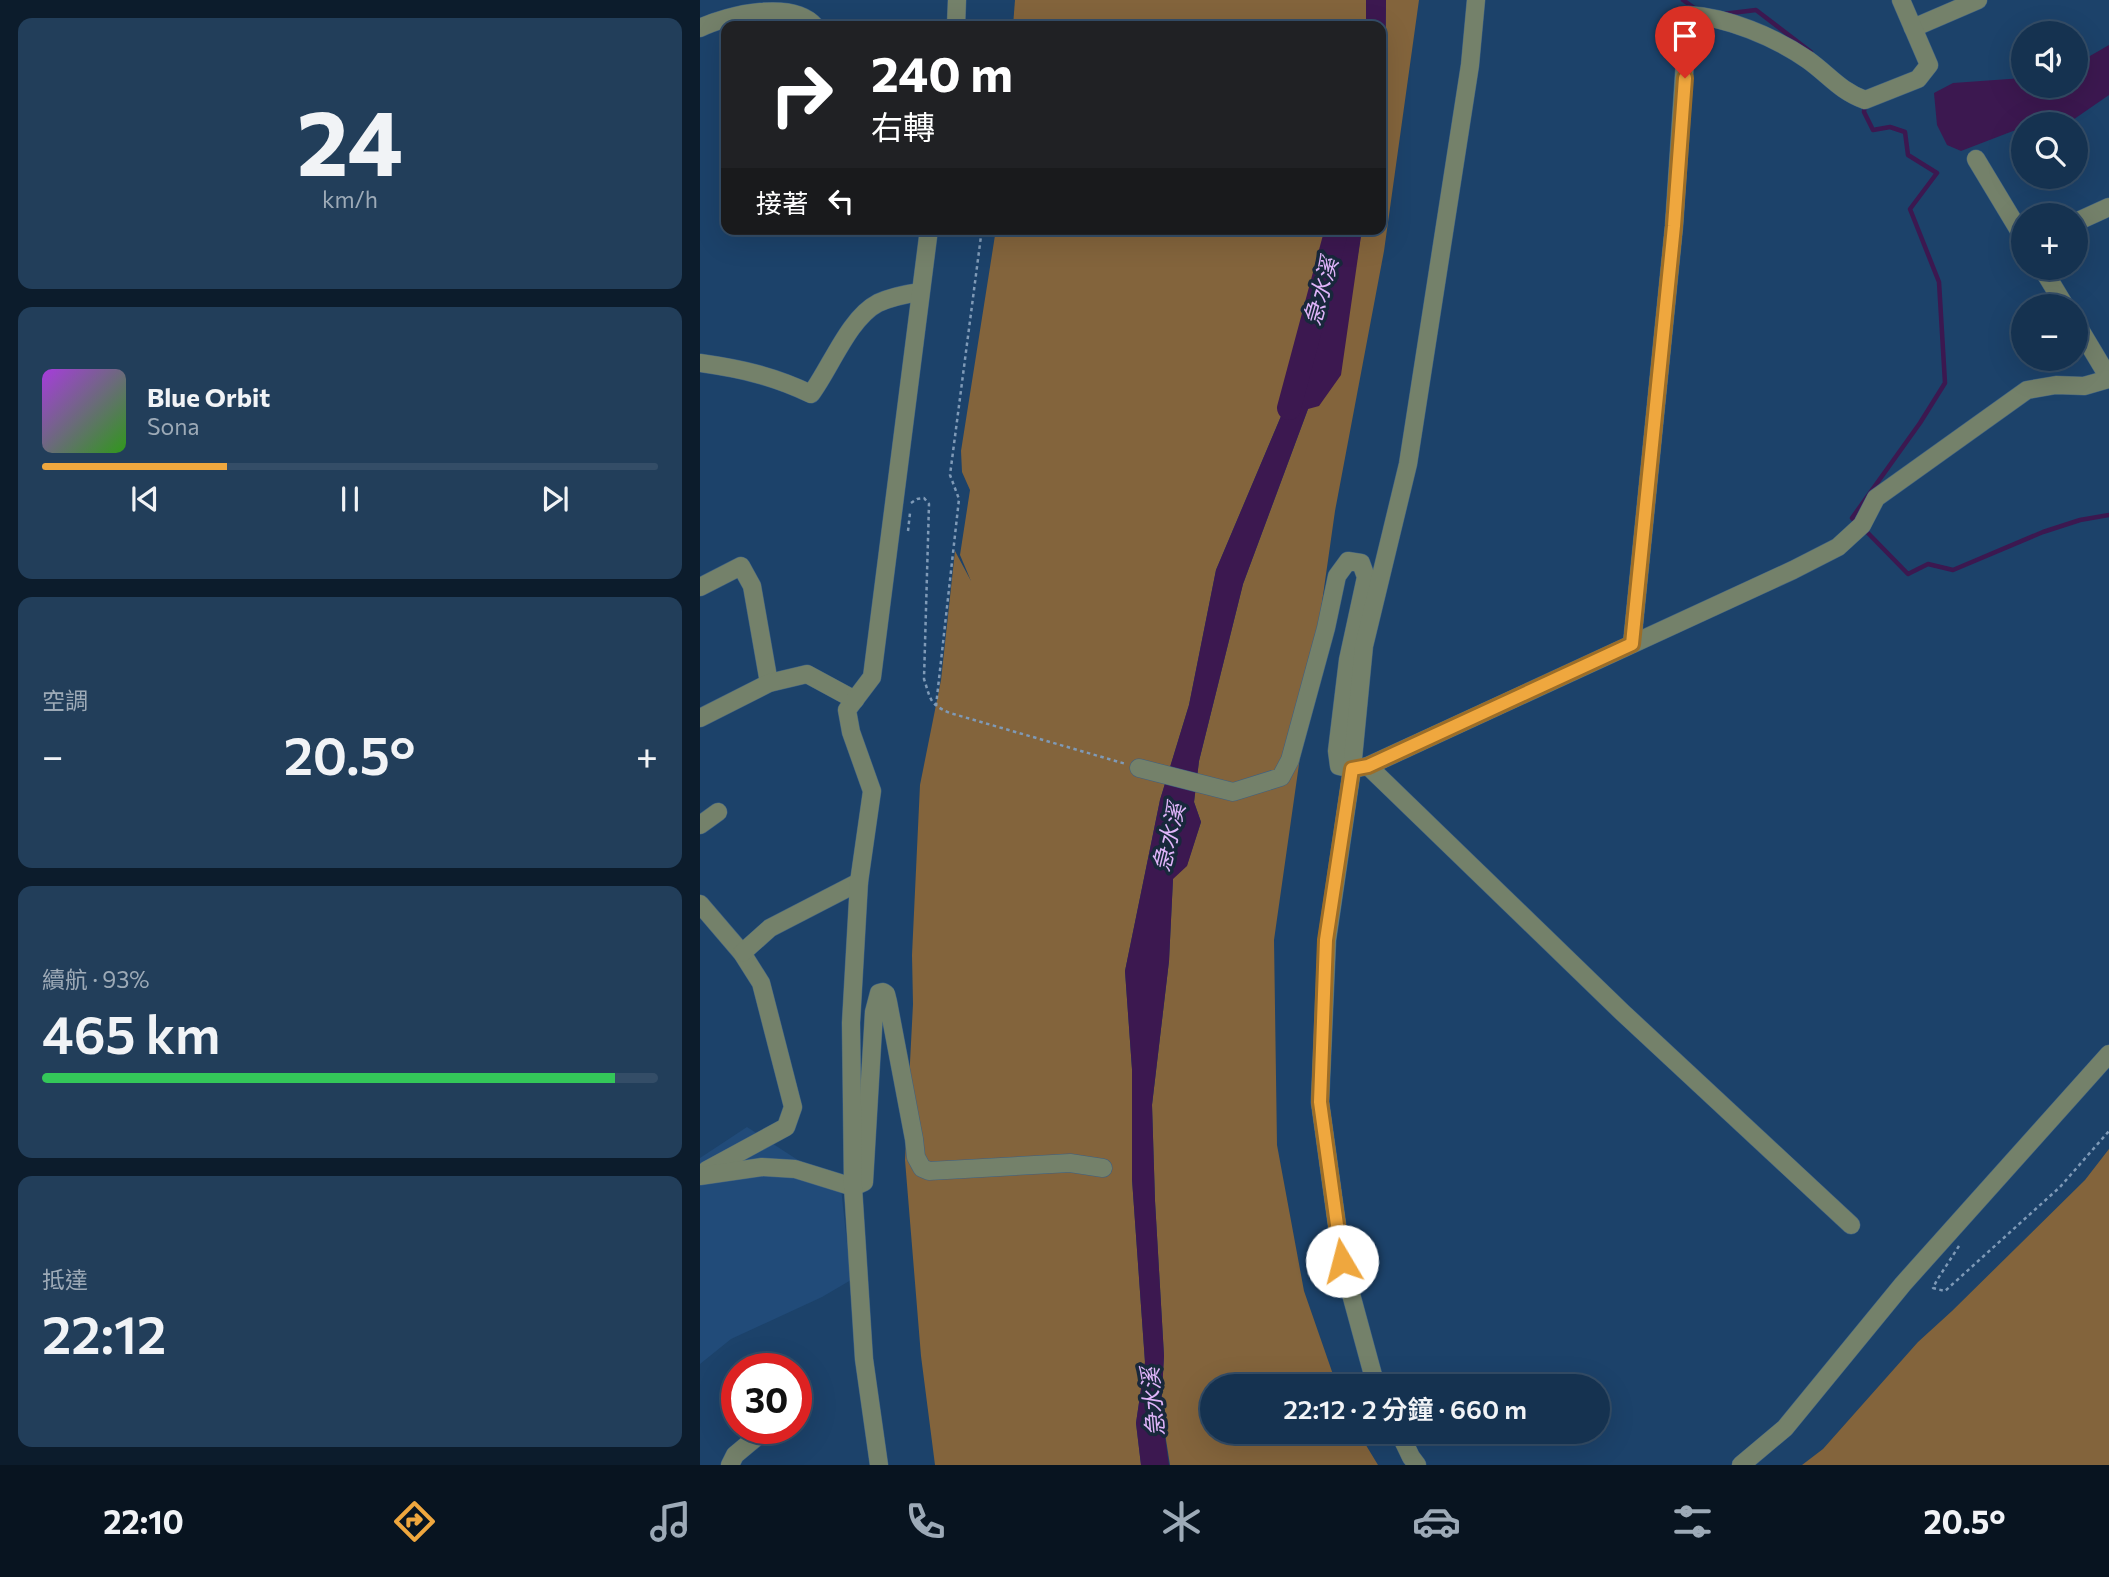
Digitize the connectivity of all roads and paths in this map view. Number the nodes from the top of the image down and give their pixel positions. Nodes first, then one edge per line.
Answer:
1 (957, 0) edge
2 (1476, 0) edge
3 (1901, 0) edge
4 (1978, 0) edge
5 (812, 21) edge
6 (956, 21) edge
7 (1913, 28) junction
8 (700, 29) edge
9 (1976, 159) dead end
10 (2109, 207) edge
11 (2011, 217) edge
12 (2088, 217) edge
13 (928, 235) edge
14 (982, 235) edge
15 (920, 292) junction
16 (2088, 343) edge
17 (700, 363) edge
18 (2109, 379) edge
19 (906, 541) dead end
20 (700, 587) edge
21 (1632, 644) junction
22 (769, 683) junction
23 (855, 700) junction
24 (936, 707) junction
25 (700, 718) edge
26 (1139, 768) joint
27 (1360, 768) junction
28 (718, 812) dead end
29 (700, 825) edge
30 (859, 882) junction
31 (700, 904) edge
32 (743, 953) junction
33 (2109, 1054) edge
34 (2109, 1131) edge
35 (1102, 1168) dead end
36 (700, 1175) edge
37 (853, 1187) junction
38 (1851, 1226) dead end
39 (1960, 1245) dead end
40 (1373, 1374) edge
41 (748, 1444) edge
42 (1405, 1444) edge
43 (730, 1465) edge
44 (879, 1465) edge
45 (1417, 1465) edge
46 (1741, 1465) edge

1 - 6 street
2 - 27 street
3 - 7 street
4 - 7 street
5 - 8 street
7 - 21 street
9 - 11 street
10 - 12 street
13 - 15 street
14 - 24 path
15 - 17 street
15 - 23 street
16 - 18 street
18 - 21 street
19 - 24 path
20 - 22 street
21 - 27 street
22 - 23 street
22 - 25 street
23 - 30 street
24 - 26 path
26 - 27 street
27 - 38 street
27 - 40 street
28 - 29 street
30 - 32 street
30 - 37 street
31 - 32 street
32 - 36 street
33 - 46 street
34 - 39 path
35 - 37 street
36 - 37 street
37 - 44 street
41 - 43 street
42 - 45 street

